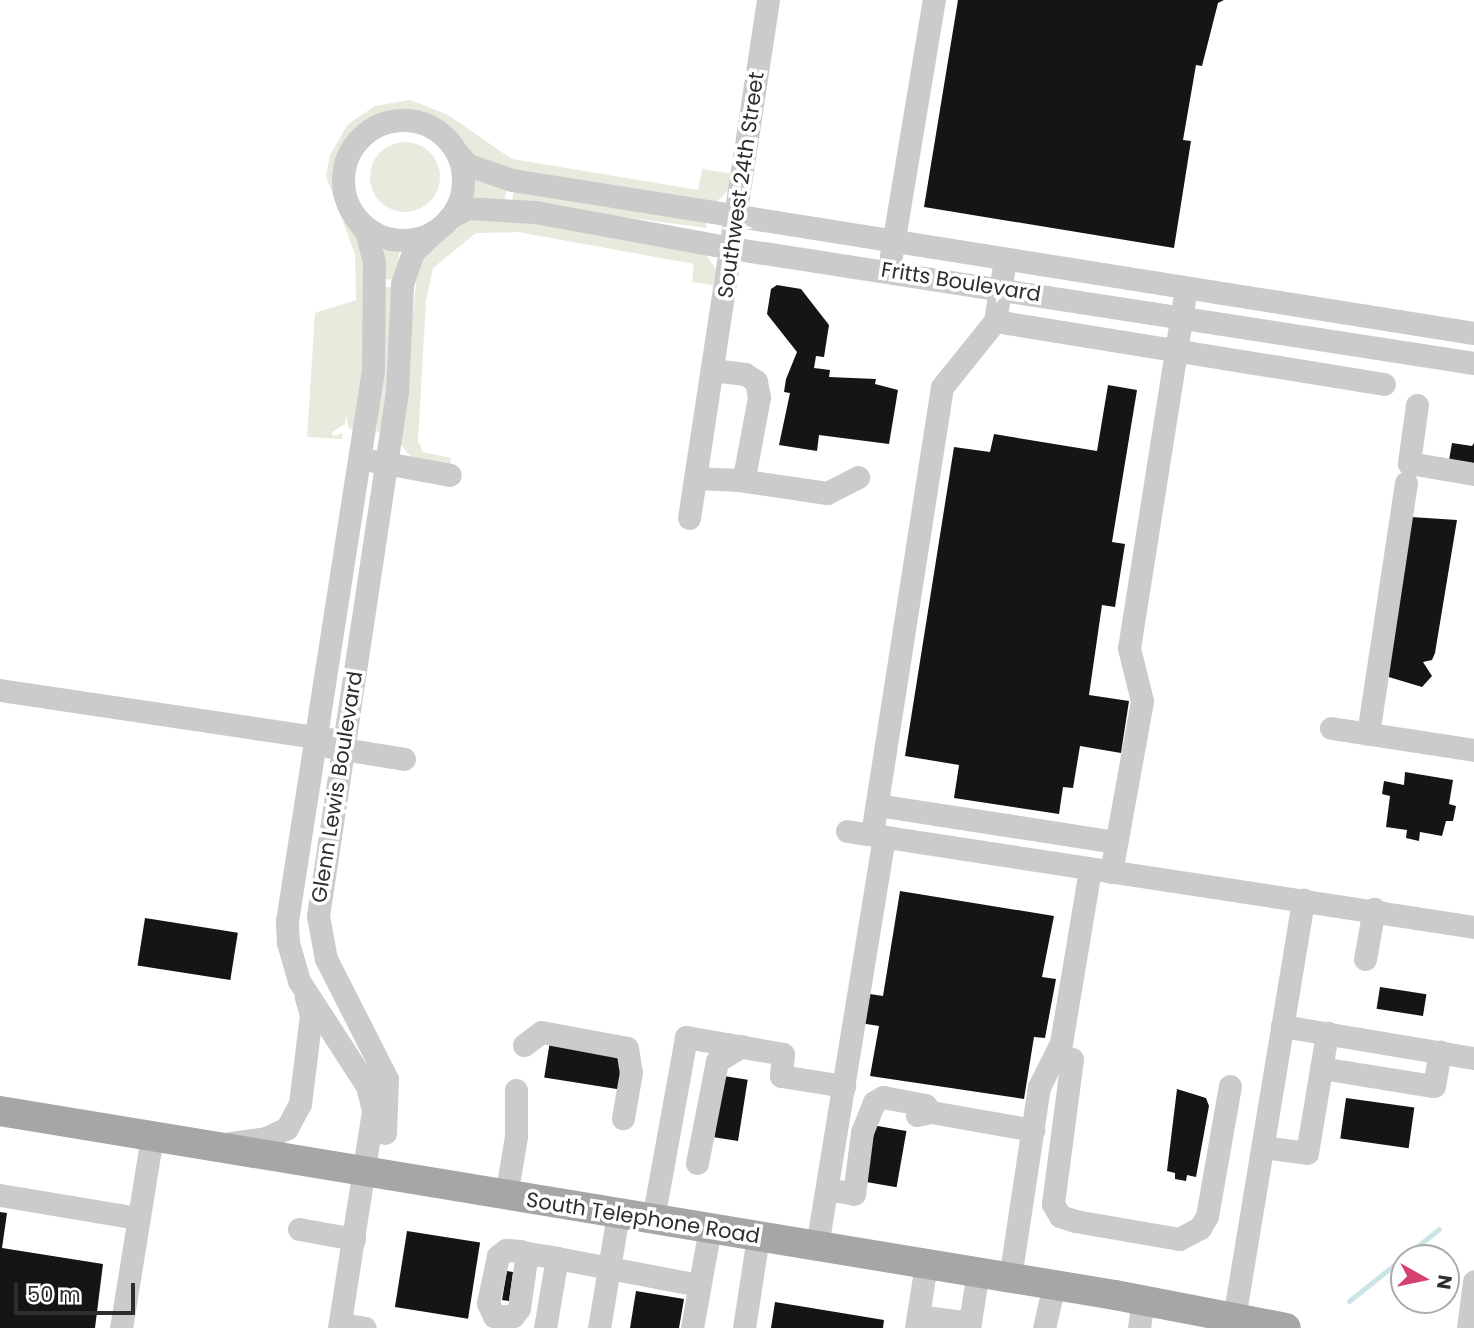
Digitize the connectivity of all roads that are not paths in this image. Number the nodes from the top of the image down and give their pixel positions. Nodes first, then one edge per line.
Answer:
1 (768, 0) edge
2 (934, 0) edge
3 (458, 154) junction
4 (736, 216) junction
5 (355, 217) junction
6 (442, 225) junction
7 (894, 242) junction
8 (731, 248) junction
9 (1006, 259) junction
10 (888, 271) junction
11 (999, 287) junction
12 (1186, 287) junction
13 (1181, 316) junction
14 (995, 321) junction
15 (1474, 333) edge
16 (1176, 350) junction
17 (1474, 363) edge
18 (714, 370) junction
19 (1384, 384) dead end
20 (1417, 405) dead end
21 (361, 459) junction
22 (387, 464) junction
23 (1474, 474) edge
24 (450, 475) dead end
25 (858, 477) dead end
26 (695, 478) junction
27 (739, 480) junction
28 (1406, 483) dead end
29 (689, 518) dead end
30 (0, 690) edge
31 (1331, 728) dead end
32 (1368, 734) junction
33 (315, 740) junction
34 (344, 745) junction
35 (1474, 750) edge
36 (404, 759) dead end
37 (877, 805) junction
38 (846, 831) dead end
39 (878, 835) junction
40 (1116, 842) junction
41 (1101, 870) junction
42 (1303, 900) junction
43 (1374, 909) junction
44 (1474, 927) edge
45 (1365, 959) dead end
46 (303, 988) junction
47 (1282, 1026) junction
48 (1327, 1033) junction
49 (524, 1045) dead end
50 (753, 1048) junction
51 (1440, 1052) junction
52 (1474, 1058) edge
53 (1321, 1068) junction
54 (844, 1086) junction
55 (516, 1090) dead end
56 (0, 1111) edge
57 (623, 1118) dead end
58 (1033, 1130) junction
59 (152, 1136) junction
60 (211, 1146) junction
61 (1263, 1147) junction
62 (696, 1163) dead end
63 (365, 1173) junction
64 (827, 1189) junction
65 (0, 1195) edge
66 (506, 1196) junction
67 (618, 1214) junction
68 (138, 1218) junction
69 (653, 1219) junction
70 (710, 1228) junction
71 (299, 1229) dead end
72 (1191, 1233) joint
73 (758, 1236) junction
74 (354, 1239) junction
75 (817, 1246) junction
76 (517, 1252) junction
77 (556, 1258) junction
78 (926, 1264) junction
79 (609, 1270) junction
80 (978, 1272) junction
81 (1010, 1278) junction
82 (1474, 1281) edge
83 (698, 1285) junction
84 (1050, 1313) edge
85 (1146, 1315) edge
86 (1234, 1318) junction
87 (917, 1322) edge
88 (339, 1326) edge
89 (969, 1326) edge
90 (121, 1328) edge
91 (365, 1328) edge
92 (545, 1328) edge
93 (599, 1328) edge
94 (692, 1328) edge
95 (744, 1328) edge
96 (1286, 1328) edge
97 (1468, 1328) edge

1 - 4 street, Southwest 24th Street
2 - 7 street
3 - 4 street, Fritts Boulevard
3 - 5 street
3 - 6 street
4 - 7 street, Fritts Boulevard
4 - 8 street, Southwest 24th Street
5 - 6 street
5 - 21 street, Glenn Lewis Boulevard
6 - 8 street, Fritts Boulevard
6 - 22 street, Glenn Lewis Boulevard
7 - 9 street, Fritts Boulevard
7 - 10 street
8 - 10 street, Fritts Boulevard
8 - 18 street, Southwest 24th Street
9 - 11 street
9 - 12 street, Fritts Boulevard
10 - 11 street, Fritts Boulevard
11 - 13 street, Fritts Boulevard
11 - 14 street
12 - 13 street
12 - 15 street, Fritts Boulevard
13 - 16 street
13 - 17 street, Fritts Boulevard
14 - 16 street
14 - 37 street
16 - 19 street
16 - 40 street
18 - 26 street, Southwest 24th Street
18 - 27 street
20 - 23 street
21 - 22 street
21 - 33 street, Glenn Lewis Boulevard
22 - 24 street
22 - 34 street, Glenn Lewis Boulevard
25 - 27 street
26 - 27 street
26 - 29 street, Southwest 24th Street
28 - 32 street
30 - 33 street
31 - 32 street
32 - 35 street
33 - 34 street
33 - 46 street, Glenn Lewis Boulevard
34 - 36 street
34 - 63 street, Glenn Lewis Boulevard
37 - 39 street
37 - 40 street
38 - 39 street
39 - 41 street
39 - 54 street
40 - 41 street
41 - 42 street
41 - 58 street
42 - 43 street
42 - 47 street
43 - 44 street
43 - 45 street
46 - 60 street, Glenn Lewis Boulevard
46 - 63 street, Glenn Lewis Boulevard
47 - 48 street
47 - 61 street
48 - 51 street
48 - 53 street
49 - 57 street
50 - 54 street
50 - 62 street
50 - 69 street
51 - 52 street
51 - 53 street
53 - 61 street
54 - 64 street
55 - 66 street
56 - 59 main road, South Telephone Road
58 - 64 street
58 - 81 street
59 - 60 main road, South Telephone Road
59 - 68 street
60 - 63 main road, South Telephone Road
61 - 86 street
63 - 66 main road, South Telephone Road
63 - 74 street
64 - 75 street
65 - 68 street
66 - 67 main road, South Telephone Road
67 - 69 main road, South Telephone Road
67 - 79 street
68 - 90 street
69 - 70 main road, South Telephone Road
70 - 73 main road, South Telephone Road
70 - 83 street
71 - 74 street
72 - 72 street
73 - 75 main road, South Telephone Road
73 - 95 street
74 - 88 street
75 - 78 main road, South Telephone Road
76 - 76 street
76 - 77 street
77 - 79 street
77 - 92 street
78 - 80 main road, South Telephone Road
78 - 87 street
79 - 83 street
79 - 93 street
80 - 81 main road, South Telephone Road
80 - 89 street
81 - 84 main road, South Telephone Road
82 - 97 street
83 - 94 street
84 - 85 main road, South Telephone Road
85 - 86 main road, South Telephone Road
86 - 96 main road, South Telephone Road
87 - 89 street
88 - 91 street

